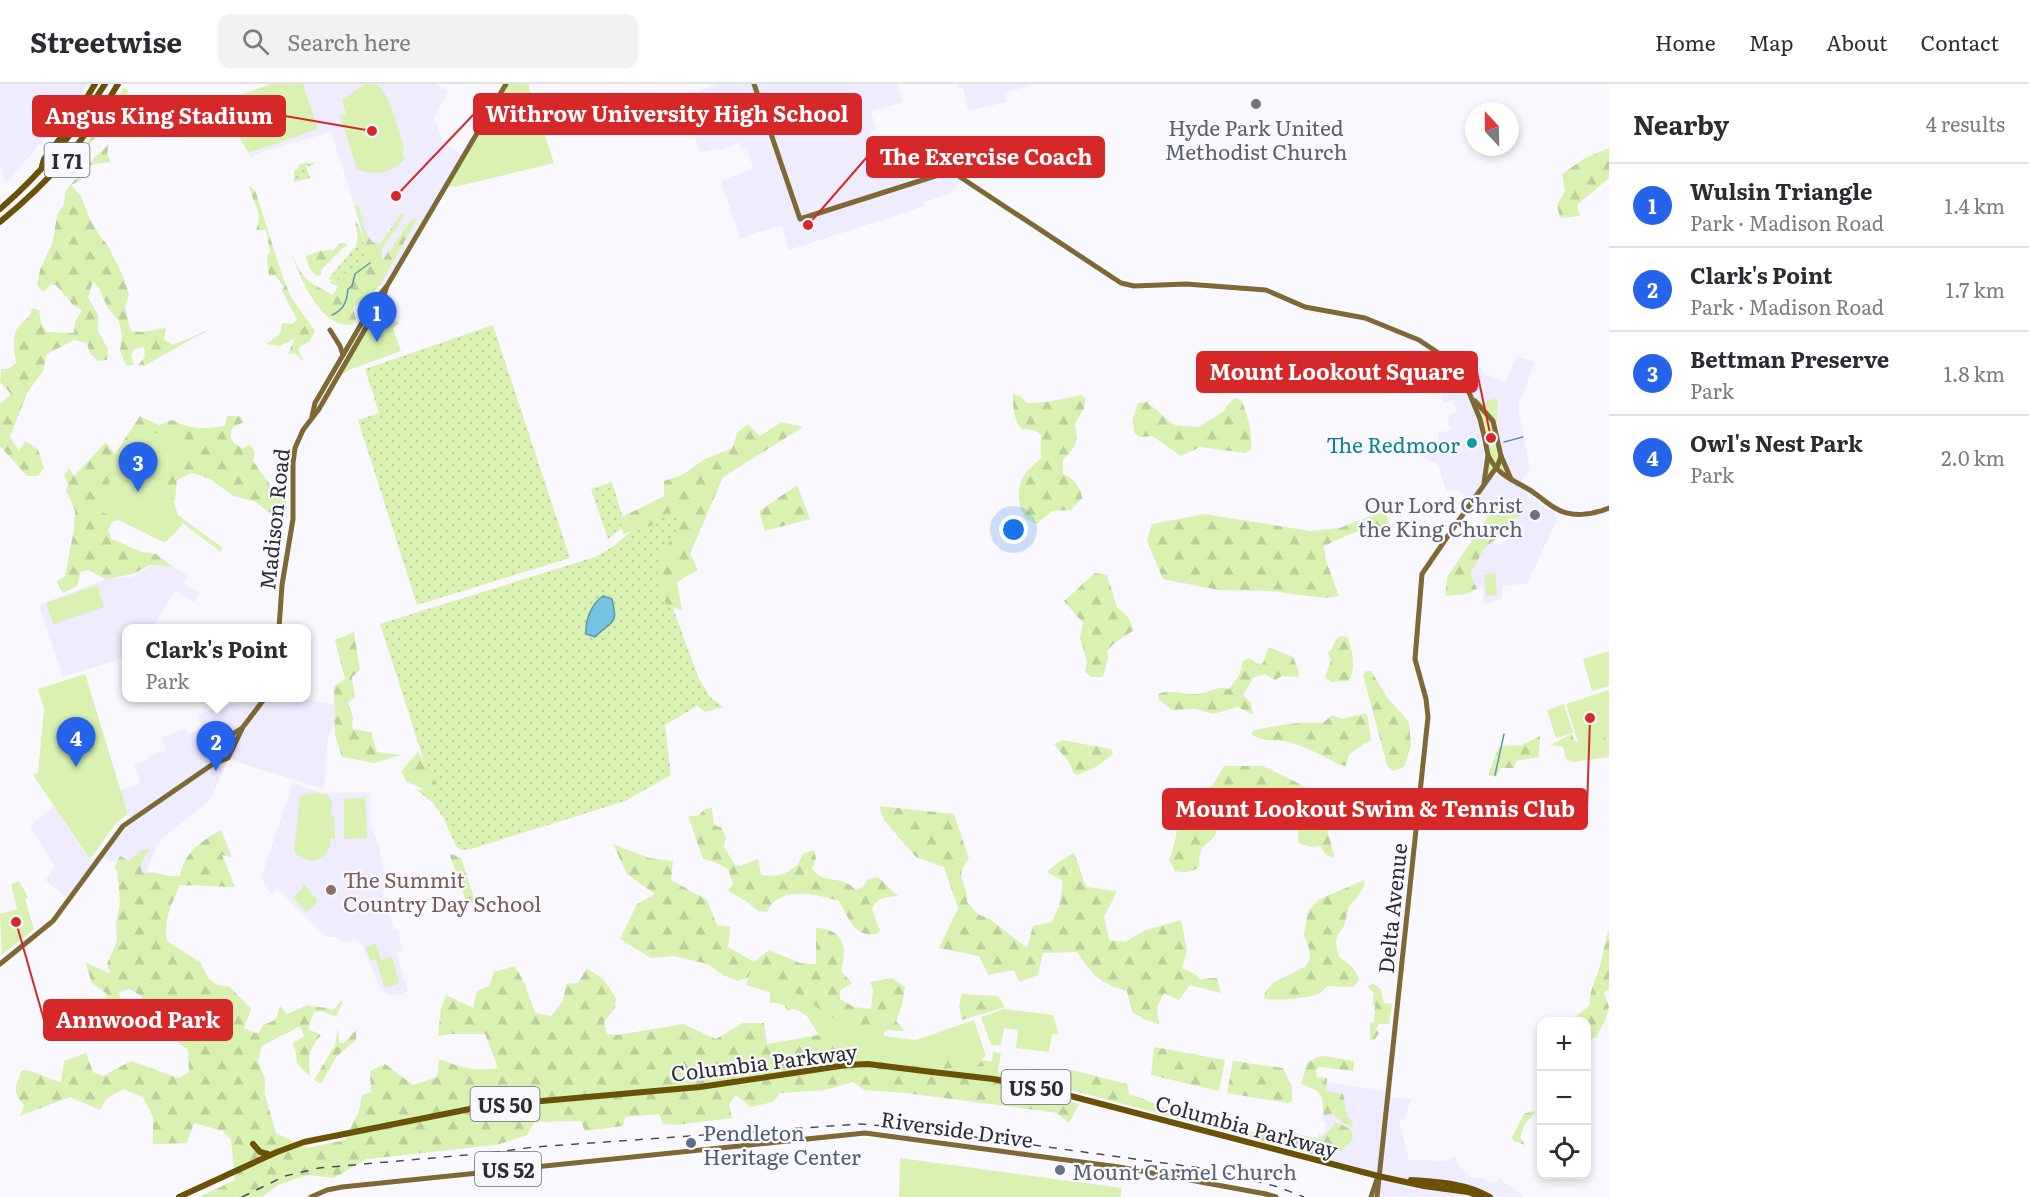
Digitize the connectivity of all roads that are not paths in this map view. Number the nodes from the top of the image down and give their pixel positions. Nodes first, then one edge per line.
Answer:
1 (95, 84) edge
2 (105, 84) edge
3 (118, 84) edge
4 (506, 84) edge
5 (754, 84) edge
6 (41, 169) junction
7 (0, 209) edge
8 (0, 222) edge
9 (387, 286) junction
10 (330, 330) dead end
11 (351, 342) junction
12 (343, 355) junction
13 (332, 387) junction
14 (1470, 395) junction
15 (312, 416) junction
16 (1493, 421) junction
17 (1481, 424) junction
18 (1501, 456) junction
19 (1489, 458) junction
20 (1496, 469) junction
21 (1510, 479) junction
22 (1485, 483) junction
23 (1609, 508) edge
24 (279, 624) edge
25 (262, 702) edge
26 (243, 727) junction
27 (213, 764) junction
28 (0, 964) edge
29 (253, 1144) dead end
30 (278, 1152) junction
31 (1378, 1176) junction
32 (1392, 1179) junction
33 (1450, 1183) junction
34 (1419, 1185) junction
35 (179, 1197) edge
36 (311, 1197) edge
37 (1276, 1197) edge
38 (1371, 1197) edge
39 (1377, 1197) edge
40 (1482, 1197) edge
41 (1490, 1197) edge

1 - 6 highway
2 - 6 highway, I 71
3 - 8 highway, I 71
4 - 9 main road, Madison Road
5 - 14 main road
6 - 7 highway, I 71
9 - 11 main road, Madison Road
9 - 13 main road, Madison Road
10 - 12 main road
11 - 12 main road, Madison Road
11 - 13 main road
12 - 15 main road, Madison Road
13 - 15 main road, Madison Road
14 - 16 main road
14 - 17 main road, Delta Avenue
15 - 24 main road, Madison Road
16 - 17 main road
16 - 18 main road
17 - 19 main road, Delta Avenue
18 - 19 main road
18 - 20 main road, Delta Avenue
18 - 21 main road
19 - 20 main road
19 - 22 main road, Delta Avenue
20 - 21 main road
20 - 22 main road, Delta Avenue
21 - 23 main road
22 - 31 main road, Delta Avenue
25 - 26 main road
26 - 27 main road
26 - 27 main road
27 - 28 main road
29 - 30 highway
30 - 31 highway, Columbia Parkway / US 50
30 - 35 highway, Columbia Parkway / US 50
31 - 32 highway, Columbia Parkway / US 50
31 - 38 main road, Delta Avenue
31 - 39 main road, Delta Avenue
32 - 33 highway, Columbia Parkway / US 50
32 - 34 highway, Columbia Parkway / US 50
33 - 34 highway
33 - 41 highway, Columbia Parkway / US 50
34 - 40 highway, Columbia Parkway / US 50
36 - 37 main road, Riverside Drive / US 52

